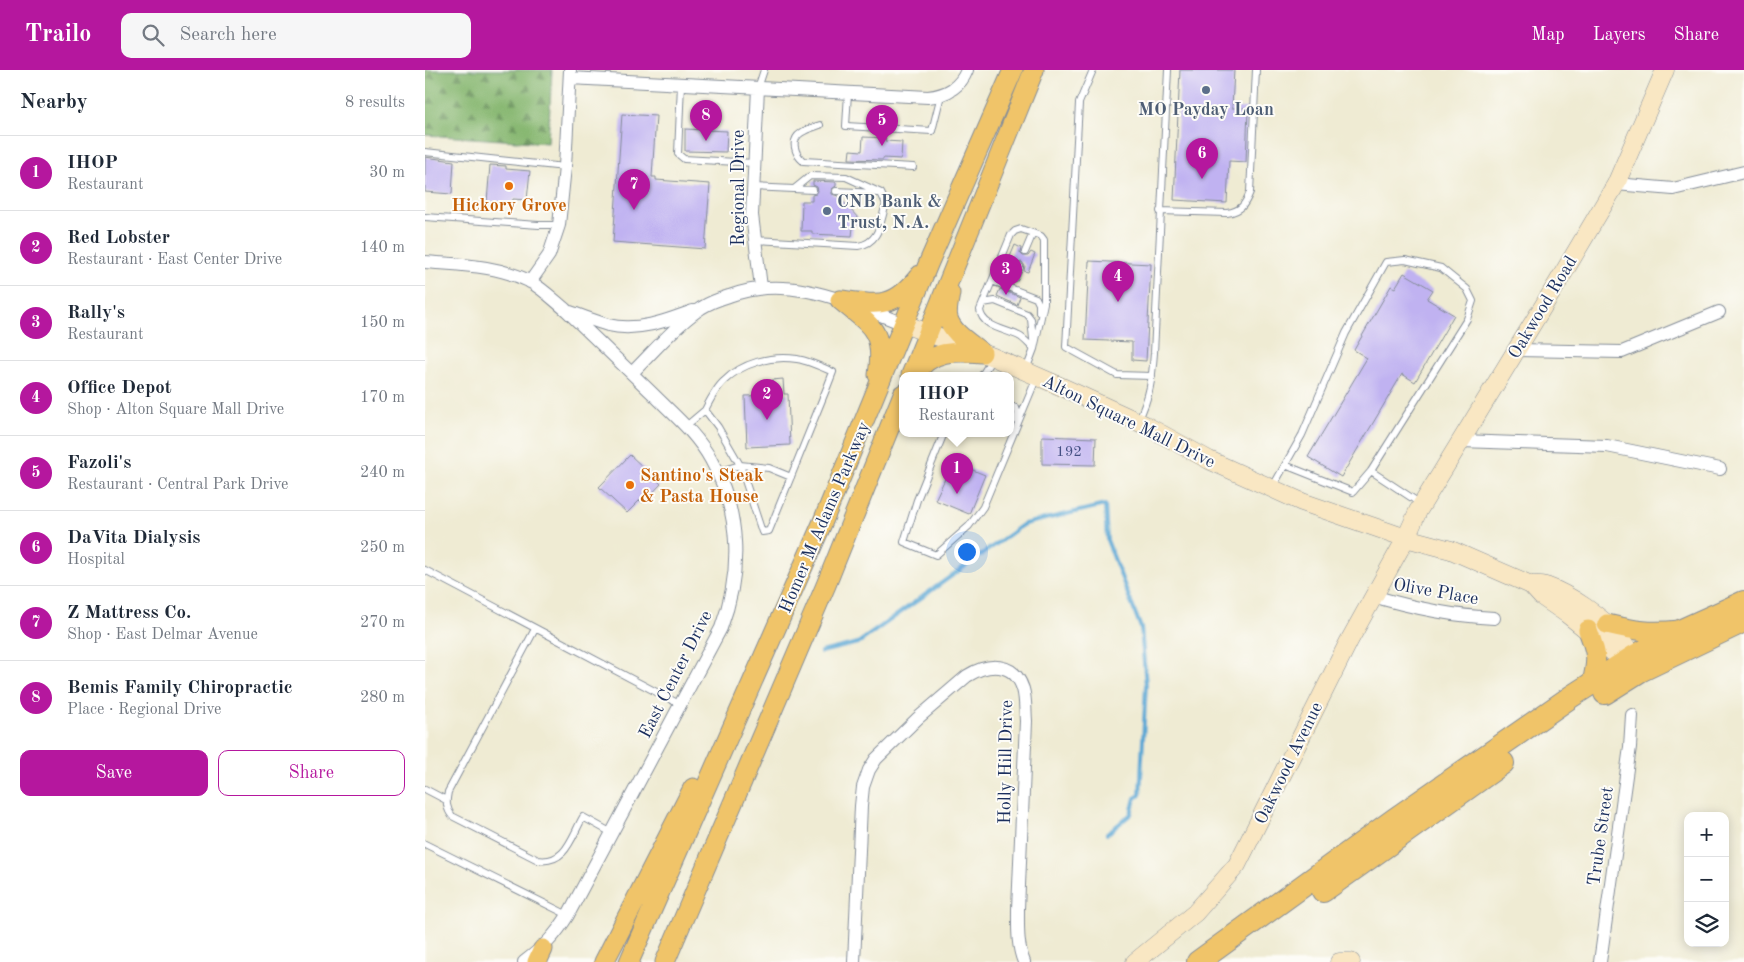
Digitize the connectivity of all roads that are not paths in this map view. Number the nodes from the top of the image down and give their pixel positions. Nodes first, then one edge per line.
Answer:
1 (764, 70) edge
2 (967, 70) edge
3 (1013, 70) edge
4 (1034, 70) edge
5 (1093, 70) edge
6 (1168, 70) edge
7 (1256, 70) edge
8 (1665, 70) edge
9 (570, 74) edge
10 (681, 84) junction
11 (758, 88) junction
12 (848, 93) junction
13 (941, 95) junction
14 (820, 125) dead end
15 (425, 152) edge
16 (754, 163) junction
17 (565, 167) junction
18 (913, 167) dead end
19 (1744, 172) edge
20 (1616, 184) junction
21 (753, 187) junction
22 (794, 189) junction
23 (813, 190) dead end
24 (835, 191) dead end
25 (881, 193) junction
26 (1160, 211) junction
27 (425, 217) edge
28 (559, 225) junction
29 (1033, 233) junction
30 (754, 240) junction
31 (1025, 252) dead end
32 (425, 262) edge
33 (929, 262) junction
34 (954, 267) junction
35 (1020, 267) dead end
36 (1015, 278) dead end
37 (992, 281) junction
38 (530, 282) junction
39 (761, 287) junction
40 (840, 300) junction
41 (983, 303) junction
42 (702, 308) junction
43 (566, 310) junction
44 (1719, 312) dead end
45 (904, 324) junction
46 (928, 332) junction
47 (1037, 335) junction
48 (1034, 349) junction
49 (1516, 350) junction
50 (987, 355) junction
51 (912, 372) edge
52 (918, 372) edge
53 (983, 372) edge
54 (632, 373) junction
55 (1032, 374) junction
56 (1152, 376) junction
57 (876, 393) junction
58 (899, 404) edge
59 (1014, 407) edge
60 (705, 410) junction
61 (1138, 422) junction
62 (1014, 424) edge
63 (686, 426) junction
64 (1014, 429) edge
65 (942, 437) edge
66 (1011, 437) edge
67 (1011, 437) edge
68 (1010, 441) junction
69 (1461, 441) junction
70 (740, 465) junction
71 (1285, 465) junction
72 (1720, 469) dead end
73 (1371, 471) junction
74 (717, 472) junction
75 (791, 477) junction
76 (1271, 489) junction
77 (1422, 504) junction
78 (821, 526) junction
79 (1406, 538) junction
80 (425, 570) edge
81 (1531, 585) junction
82 (1373, 596) junction
83 (1744, 602) edge
84 (1494, 618) dead end
85 (1744, 621) edge
86 (1607, 624) junction
87 (535, 629) junction
88 (1684, 629) junction
89 (1588, 630) junction
90 (1631, 667) junction
91 (1592, 683) junction
92 (681, 705) junction
93 (1632, 716) dead end
94 (425, 789) edge
95 (446, 800) junction
96 (612, 833) junction
97 (425, 844) edge
98 (568, 915) junction
99 (540, 955) edge
100 (524, 962) edge
101 (604, 962) edge
102 (629, 962) edge
103 (665, 962) edge
104 (854, 962) edge
105 (1023, 962) edge
106 (1135, 962) edge
107 (1198, 962) edge
108 (1219, 962) edge
109 (1339, 962) edge
110 (1351, 962) edge
111 (1600, 962) edge

1 - 11 lane
2 - 13 street
3 - 33 main road, Homer M Adams Parkway
4 - 34 main road
5 - 56 lane
6 - 26 lane
7 - 26 lane
8 - 20 street, Oakwood Road
9 - 10 street
9 - 17 street
10 - 11 street
10 - 16 lane
11 - 12 street
11 - 16 street, Regional Drive
12 - 13 street
12 - 13 lane
14 - 18 lane
15 - 17 lane
16 - 21 street, Regional Drive
17 - 28 street
19 - 20 street
20 - 49 street, Oakwood Road
21 - 22 lane
21 - 30 street, Regional Drive
22 - 23 lane
22 - 25 lane
24 - 25 lane
25 - 30 lane
26 - 56 lane
27 - 28 lane
28 - 38 street
29 - 31 lane
29 - 37 lane
29 - 47 lane
30 - 39 street, Regional Drive
32 - 38 street, East Center Drive
33 - 40 main road
33 - 45 main road, Homer M Adams Parkway
34 - 46 main road
34 - 50 main road
35 - 36 lane
37 - 41 lane
37 - 47 lane
38 - 43 street, East Center Drive
39 - 40 street, Alton Square Mall Drive
39 - 42 street, Alton Square Mall Drive
40 - 45 street, Alton Square Mall Drive
40 - 57 main road
41 - 48 lane
41 - 48 lane
42 - 43 street
42 - 54 street, Alton Square Mall Drive
43 - 54 street, East Center Drive
44 - 49 street
45 - 46 street, Alton Square Mall Drive
45 - 57 main road, Homer M Adams Parkway
46 - 50 street, Alton Square Mall Drive
46 - 51 main road
47 - 48 lane
48 - 55 lane
49 - 69 street, Oakwood Road
50 - 52 main road
50 - 53 lane
50 - 55 street, Alton Square Mall Drive
54 - 63 street, East Center Drive
55 - 61 street, Alton Square Mall Drive
55 - 64 lane
56 - 61 lane
57 - 78 main road, Homer M Adams Parkway
58 - 103 main road, Homer M Adams Parkway
59 - 62 lane
60 - 63 lane
60 - 70 lane
60 - 75 lane
61 - 76 street, Alton Square Mall Drive
63 - 74 street, East Center Drive
65 - 68 lane
66 - 68 lane
67 - 68 lane
69 - 72 street
69 - 77 street, Oakwood Road
70 - 74 lane
70 - 75 lane
70 - 75 lane
71 - 73 lane
71 - 73 lane
71 - 76 lane
73 - 77 lane
74 - 92 street, East Center Drive
76 - 79 street, Alton Square Mall Drive
77 - 79 street, Oakwood Road
78 - 101 main road
78 - 102 main road, Homer M Adams Parkway
79 - 81 street, Alton Square Mall Drive
79 - 82 street, Oakwood Avenue
80 - 87 lane
81 - 86 street, Alton Square Mall Drive
81 - 89 street, Alton Square Mall Drive
82 - 84 street, Olive Place
82 - 106 street, Oakwood Avenue
83 - 88 highway
85 - 90 highway
86 - 88 main road
86 - 90 street, Alton Square Mall Drive
87 - 92 lane
87 - 95 lane
88 - 90 highway
89 - 90 street, Alton Square Mall Drive
89 - 91 main road
90 - 91 highway
90 - 108 highway
91 - 107 highway
92 - 96 street, East Center Drive
93 - 111 street, Trube Street
94 - 95 lane
95 - 96 lane
96 - 98 street, East Center Drive
97 - 98 lane
98 - 99 street, East Center Drive
99 - 100 street, East Center Drive
104 - 105 street, Holly Hill Drive
109 - 110 street

